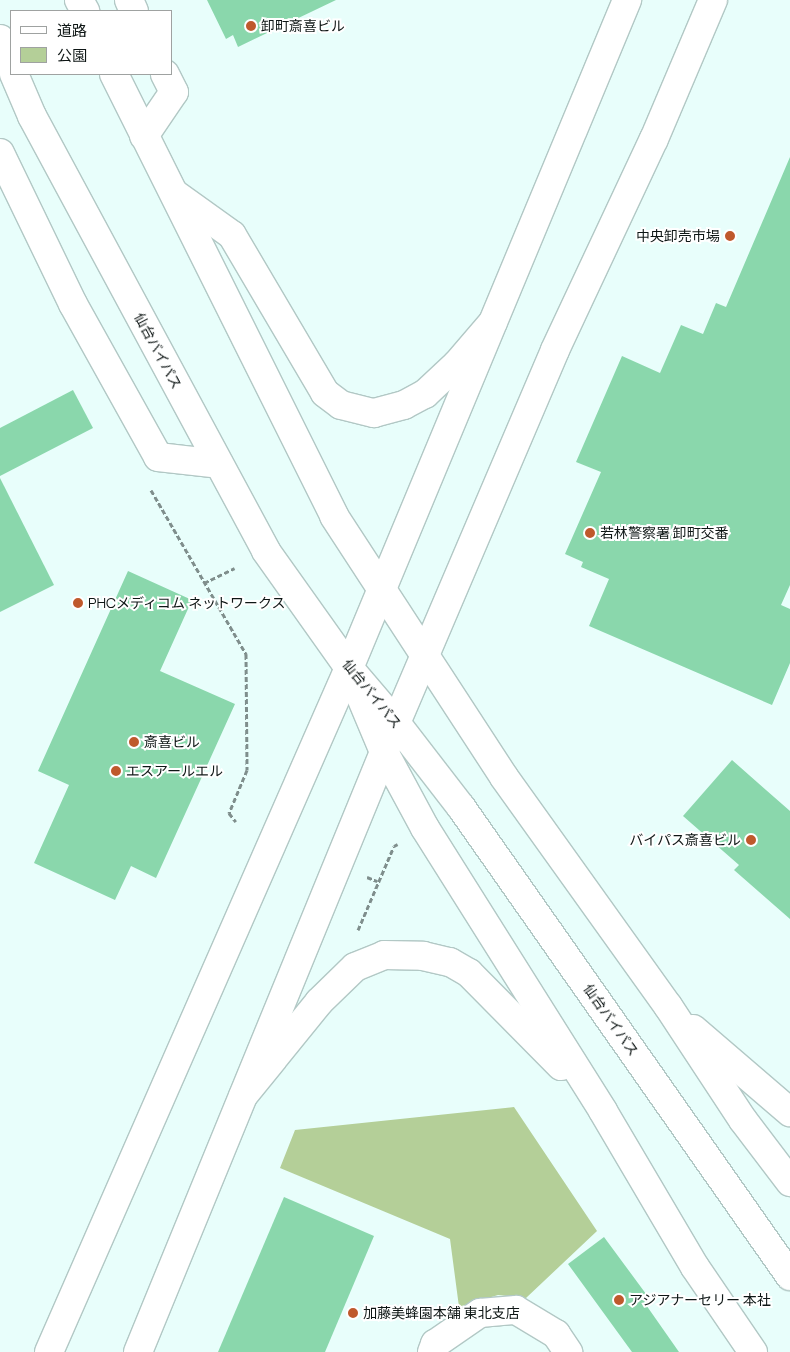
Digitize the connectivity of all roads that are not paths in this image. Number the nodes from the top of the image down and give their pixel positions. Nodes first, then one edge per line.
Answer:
1 (627, 0) edge
2 (713, 0) edge
3 (0, 39) edge
4 (10, 64) edge
5 (14, 75) edge
6 (114, 75) edge
7 (166, 75) edge
8 (144, 136) junction
9 (0, 153) edge
10 (172, 192) junction
11 (492, 322) junction
12 (219, 464) junction
13 (381, 588) junction
14 (426, 655) junction
15 (349, 668) junction
16 (396, 723) junction
17 (384, 752) junction
18 (668, 1006) junction
19 (243, 1096) junction
20 (603, 1111) junction
21 (790, 1112) edge
22 (790, 1182) edge
23 (790, 1276) edge
24 (49, 1352) edge
25 (138, 1352) edge
26 (432, 1352) edge
27 (568, 1352) edge
28 (753, 1352) edge

1 - 11 main road
2 - 14 main road
3 - 4 main road
5 - 12 main road, 仙台バイパス
6 - 8 main road
7 - 8 main road
8 - 10 main road
9 - 12 main road
10 - 11 main road
10 - 13 main road
11 - 13 main road
12 - 15 main road, 仙台バイパス
13 - 14 main road
13 - 15 main road
14 - 16 main road
14 - 18 main road
15 - 16 main road, 仙台バイパス
15 - 17 main road
15 - 24 main road
16 - 17 main road
16 - 23 main road, 仙台バイパス
17 - 19 main road
17 - 20 main road
18 - 21 main road
18 - 22 main road
19 - 20 main road
19 - 25 main road
20 - 28 main road
26 - 27 main road

